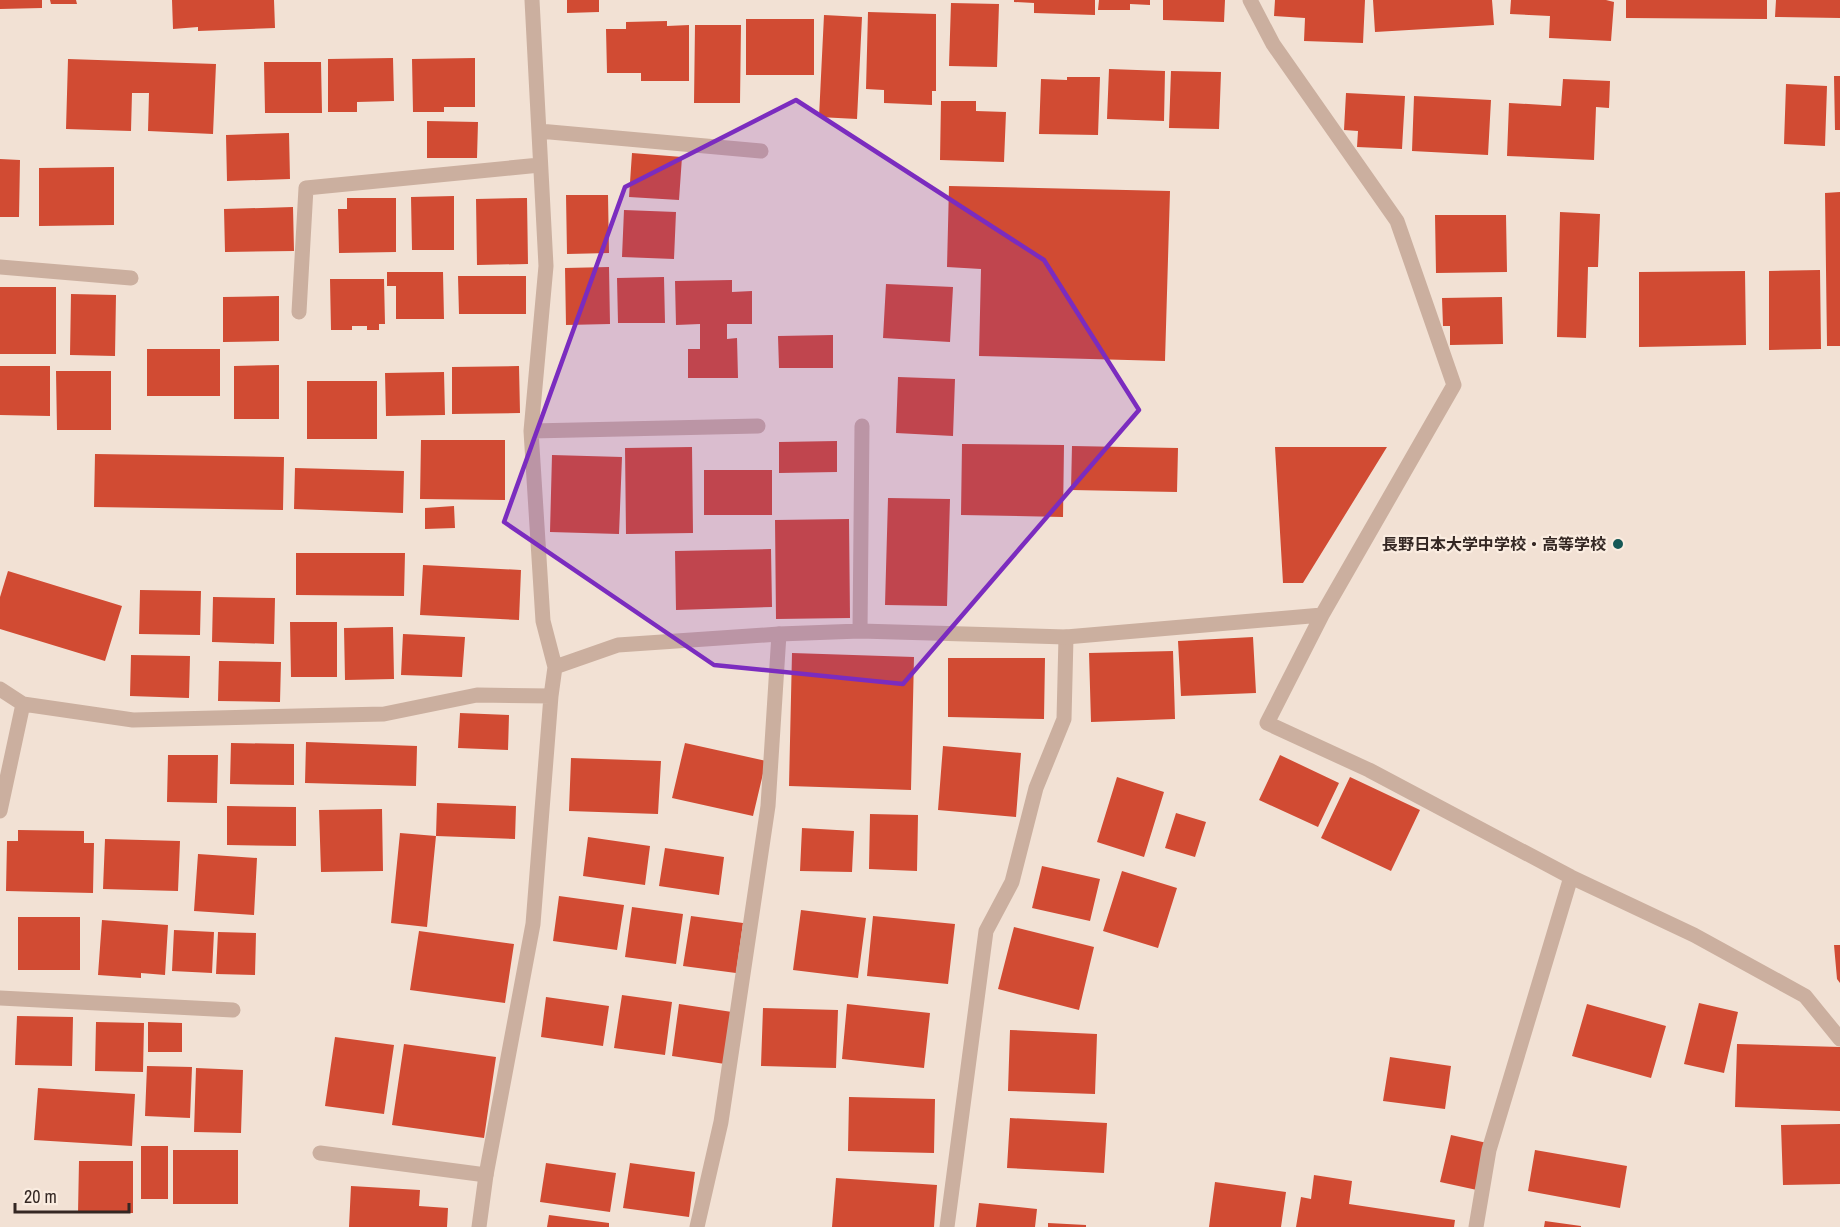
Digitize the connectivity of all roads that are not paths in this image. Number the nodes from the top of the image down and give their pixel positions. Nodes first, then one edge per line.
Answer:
1 (532, 0) edge
2 (1250, 0) edge
3 (538, 131) junction
4 (761, 152) dead end
5 (540, 165) junction
6 (0, 267) edge
7 (131, 278) dead end
8 (299, 312) dead end
9 (758, 426) dead end
10 (862, 426) dead end
11 (531, 431) junction
12 (1322, 615) junction
13 (860, 631) junction
14 (779, 634) junction
15 (1066, 637) junction
16 (555, 667) junction
17 (0, 689) edge
18 (551, 696) junction
19 (23, 704) junction
20 (0, 811) edge
21 (1571, 877) junction
22 (0, 998) edge
23 (233, 1010) dead end
24 (1840, 1039) edge
25 (320, 1153) dead end
26 (486, 1175) junction
27 (479, 1227) edge
28 (697, 1227) edge
29 (946, 1227) edge
30 (1476, 1227) edge

1 - 3 street
2 - 12 street
3 - 4 street
3 - 5 street
5 - 8 street
5 - 11 street
6 - 7 street
9 - 11 street
10 - 13 street
11 - 16 street
12 - 15 street
12 - 21 street
13 - 14 street
13 - 15 street
14 - 16 street
14 - 28 street
15 - 29 street
16 - 18 street
17 - 19 street
18 - 19 street
18 - 26 street
19 - 20 street
21 - 24 street
21 - 30 street
22 - 23 street
25 - 26 street
26 - 27 street

